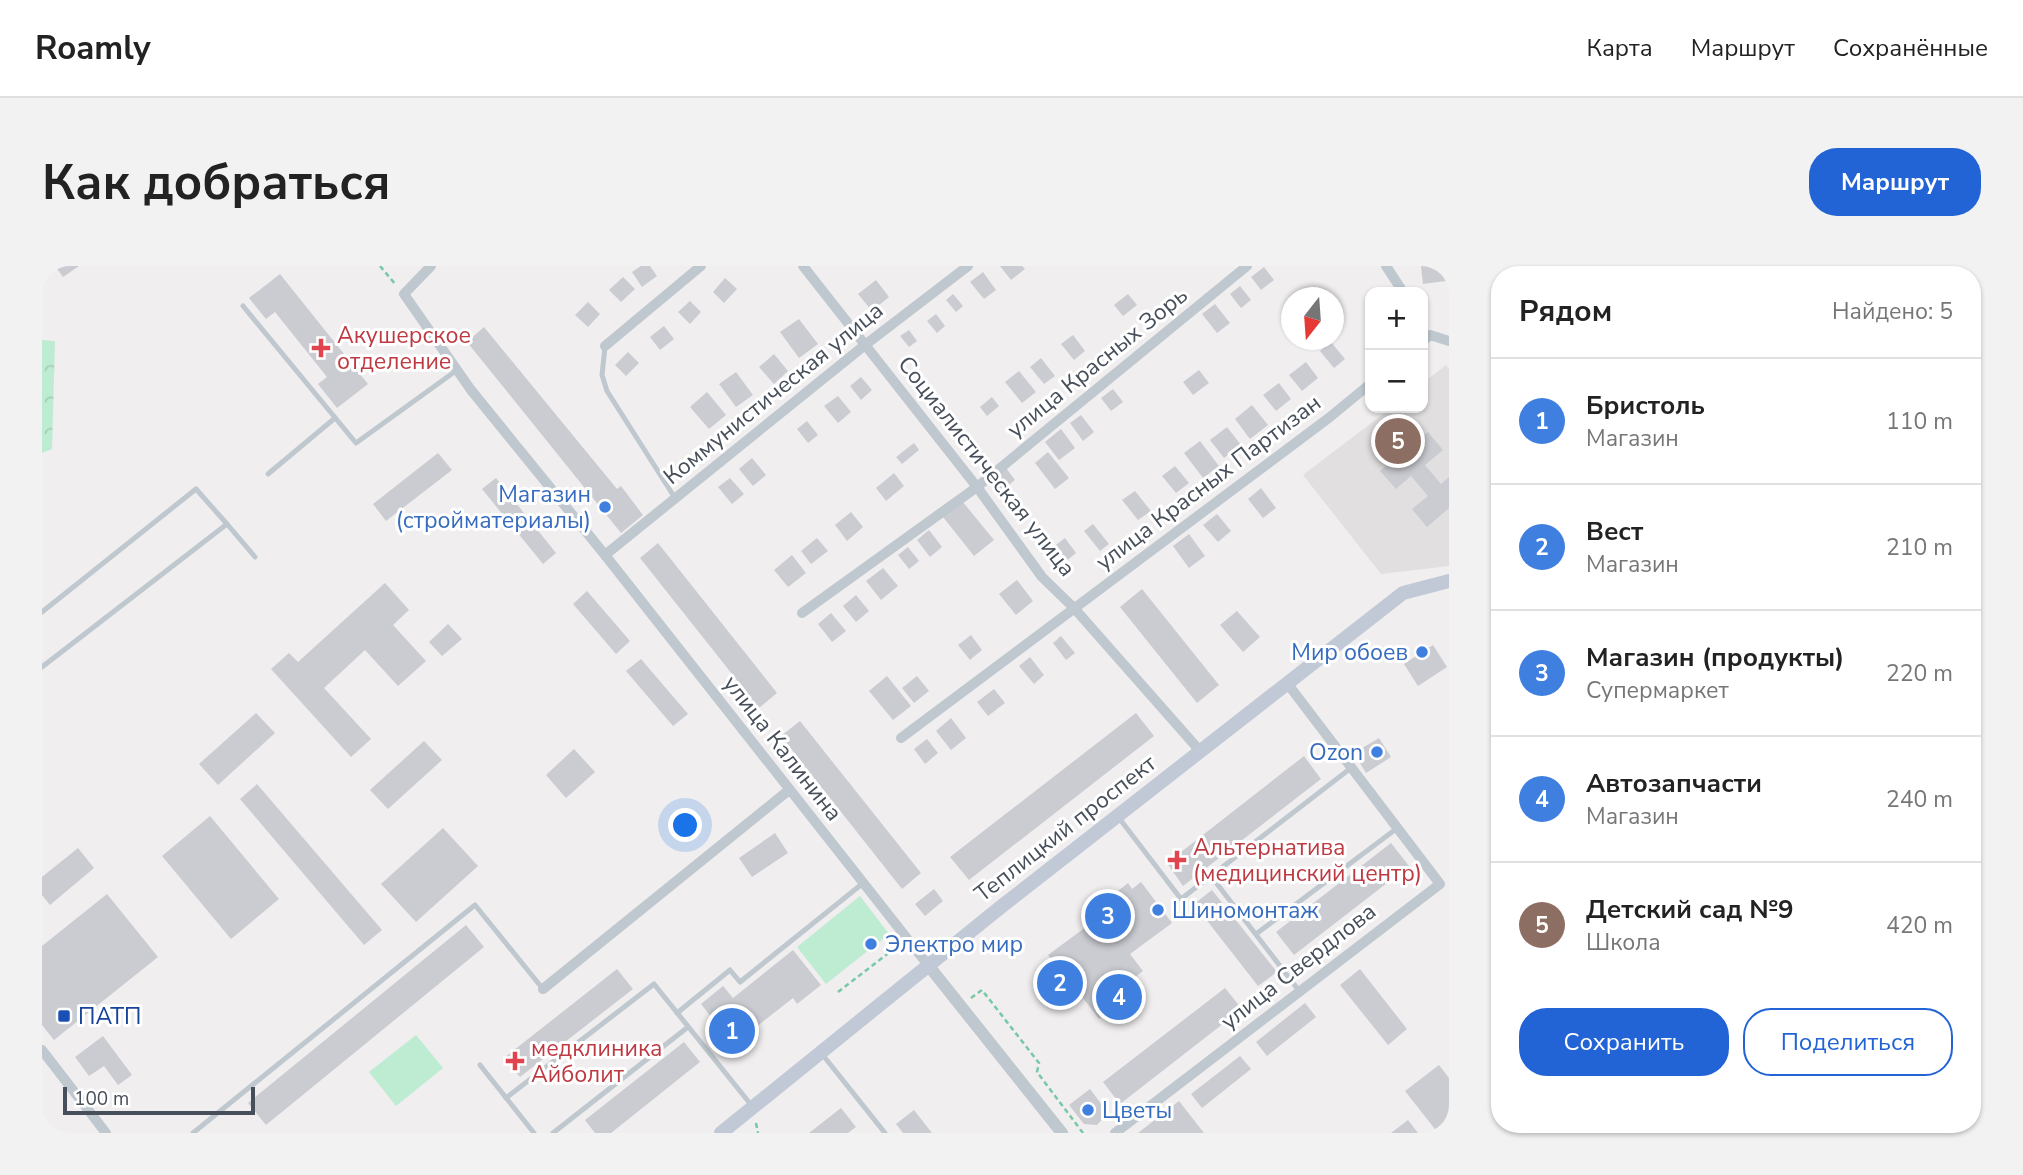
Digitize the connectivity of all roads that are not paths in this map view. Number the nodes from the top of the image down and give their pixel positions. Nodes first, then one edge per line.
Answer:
1 (431, 266) edge
2 (701, 266) edge
3 (803, 266) edge
4 (968, 266) edge
5 (1247, 266) edge
6 (1386, 266) edge
7 (1400, 287) edge
8 (243, 306) dead end
9 (1428, 338) edge
10 (1449, 341) edge
11 (865, 345) junction
12 (605, 346) joint
13 (457, 370) junction
14 (1365, 388) edge
15 (335, 418) junction
16 (268, 474) dead end
17 (977, 488) junction
18 (675, 498) junction
19 (228, 524) junction
20 (605, 555) junction
21 (255, 557) dead end
22 (1449, 581) edge
23 (1074, 608) junction
24 (42, 612) edge
25 (802, 613) dead end
26 (42, 667) edge
27 (1287, 683) junction
28 (901, 738) dead end
29 (1200, 751) junction
30 (1351, 768) junction
31 (789, 790) junction
32 (1117, 815) junction
33 (1396, 829) junction
34 (1211, 876) junction
35 (862, 884) junction
36 (1255, 934) junction
37 (928, 965) junction
38 (542, 989) joint
39 (1300, 992) junction
40 (677, 1013) junction
41 (688, 1027) junction
42 (42, 1050) edge
43 (820, 1052) junction
44 (480, 1065) dead end
45 (506, 1098) junction
46 (753, 1107) junction
47 (106, 1133) edge
48 (193, 1133) edge
49 (534, 1133) edge
50 (553, 1133) edge
51 (721, 1133) edge
52 (885, 1133) edge
53 (1062, 1133) edge
54 (1115, 1133) edge

1 - 13 street, улица Калинина
2 - 12 street
3 - 11 street, Социалистическая улица
4 - 11 street, Коммунистическая улица
5 - 17 street, улица Красных Зорь
6 - 7 street
8 - 15 lane
9 - 10 street
11 - 17 street, Социалистическая улица
11 - 18 street, Коммунистическая улица
12 - 18 lane
13 - 15 lane
13 - 20 street, улица Калинина
14 - 23 street, улица Красных Партизан
15 - 16 lane
17 - 23 street, Социалистическая улица
17 - 25 street, улица Красных Зорь
18 - 20 street, Коммунистическая улица
19 - 21 lane
19 - 24 lane
19 - 26 lane
20 - 31 street, улица Калинина
22 - 27 main road, Теплицкий проспект
23 - 28 street, улица Красных Партизан
23 - 29 street, Социалистическая улица
27 - 29 main road, Теплицкий проспект
27 - 30 street, улица Свердлова
29 - 32 main road, Теплицкий проспект
30 - 33 street, улица Свердлова
30 - 34 lane
31 - 35 street, улица Калинина
31 - 38 street
32 - 34 lane
32 - 37 main road, Теплицкий проспект
33 - 36 lane
33 - 39 street, улица Свердлова
34 - 36 lane
35 - 37 street, улица Калинина
35 - 40 lane
36 - 39 lane
37 - 43 main road, Теплицкий проспект
37 - 53 street, улица Калинина
38 - 48 lane
39 - 54 street, улица Свердлова
40 - 41 lane
40 - 45 lane
41 - 46 lane
41 - 50 lane
42 - 47 street
43 - 46 main road, Теплицкий проспект
43 - 52 lane
44 - 45 lane
45 - 49 lane
46 - 51 main road, Теплицкий проспект

